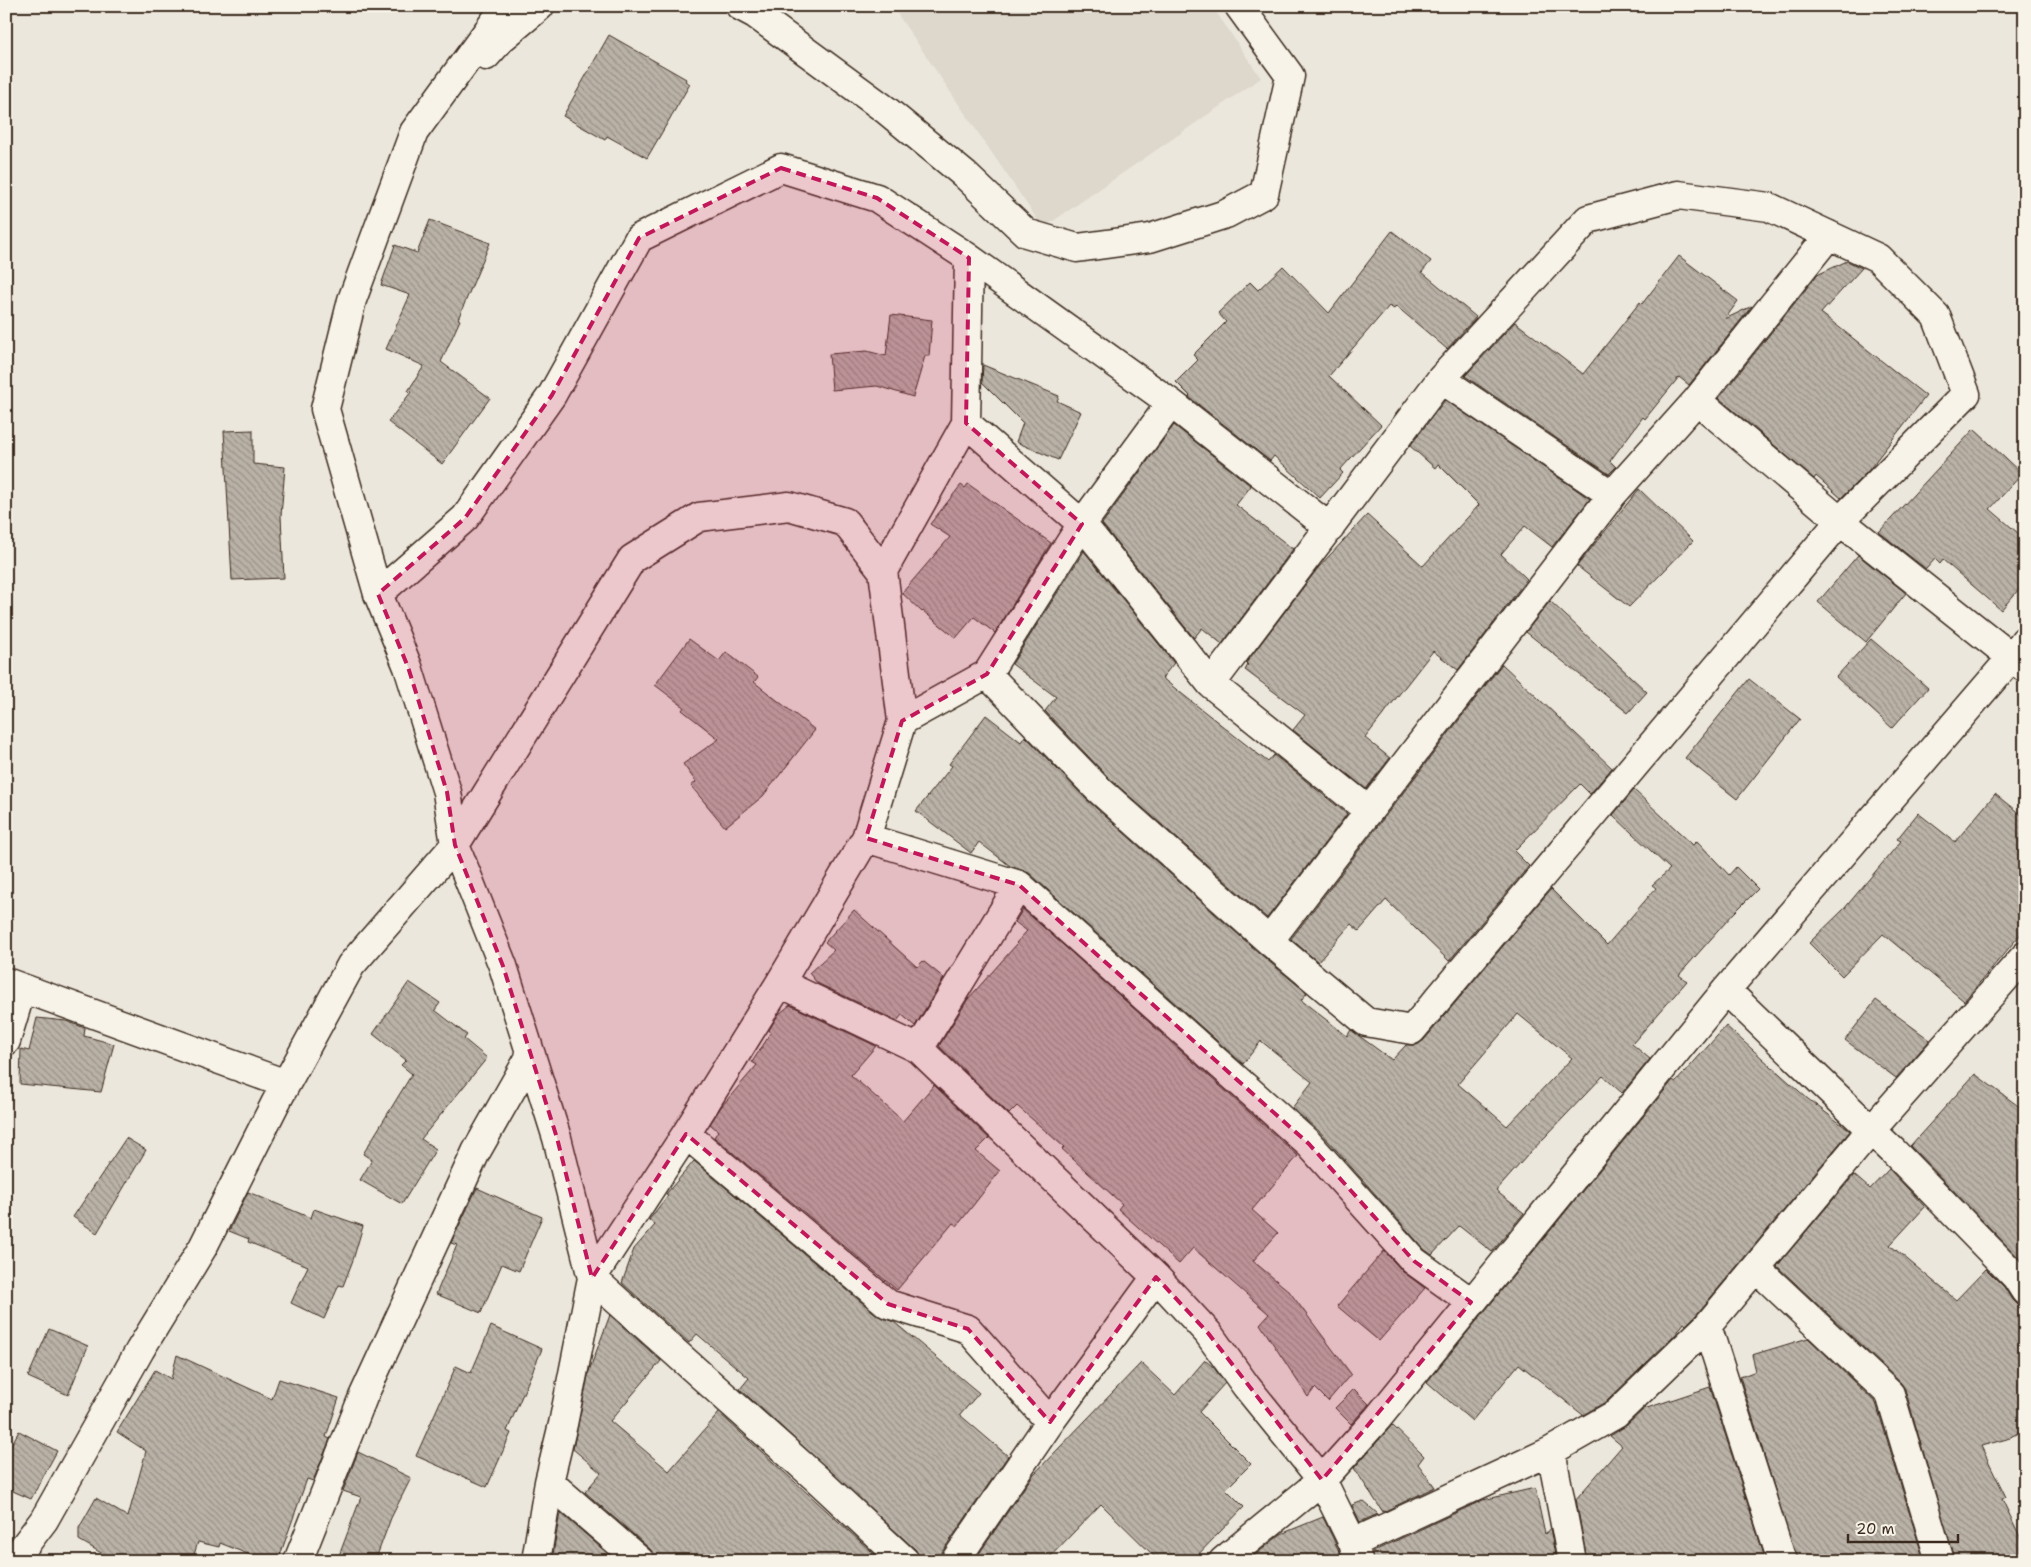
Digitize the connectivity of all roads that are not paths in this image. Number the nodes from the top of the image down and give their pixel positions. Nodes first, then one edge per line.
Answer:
1 (506, 6) edge
2 (540, 6) edge
3 (740, 6) edge
4 (1239, 6) edge
5 (414, 132) junction
6 (1829, 235) junction
7 (969, 258) junction
8 (1441, 379) junction
9 (1697, 400) junction
10 (1171, 403) junction
11 (966, 423) junction
12 (1612, 495) junction
13 (1840, 521) junction
14 (1082, 524) junction
15 (1330, 528) junction
16 (883, 570) junction
17 (378, 594) junction
18 (2021, 655) edge
19 (987, 674) junction
20 (1211, 684) junction
21 (902, 720) junction
22 (1369, 811) junction
23 (866, 838) junction
24 (455, 845) junction
25 (1019, 884) junction
26 (1269, 941) junction
27 (2020, 971) edge
28 (780, 983) junction
29 (14, 985) edge
30 (1726, 990) junction
31 (6, 1041) edge
32 (919, 1049) junction
33 (531, 1055) junction
34 (286, 1084) junction
35 (1871, 1130) junction
36 (686, 1134) junction
37 (1757, 1269) junction
38 (1156, 1277) junction
39 (592, 1278) junction
40 (2025, 1291) edge
41 (1471, 1302) junction
42 (1708, 1326) junction
43 (1050, 1422) junction
44 (1551, 1450) junction
45 (1322, 1480) junction
46 (549, 1482) junction
47 (1356, 1552) edge
48 (303, 1559) edge
49 (13, 1561) edge
50 (536, 1561) edge
51 (640, 1561) edge
52 (905, 1561) edge
53 (954, 1561) edge
54 (1223, 1561) edge
55 (1572, 1561) edge
56 (1782, 1561) edge
57 (1940, 1561) edge

1 - 5 street
2 - 5 street
3 - 4 street
5 - 17 street
6 - 8 street
6 - 9 street
6 - 13 street
7 - 10 street
7 - 11 street
7 - 17 street
8 - 12 street
8 - 15 street
9 - 12 street
9 - 13 street
10 - 14 street
10 - 15 street
11 - 14 street
11 - 16 street
12 - 22 street
13 - 18 street
13 - 26 street
14 - 19 street
14 - 20 street
15 - 20 street
16 - 21 street
16 - 24 street
17 - 24 street
18 - 30 street
19 - 21 street
19 - 26 street
20 - 22 street
21 - 23 street
22 - 26 street
23 - 25 street
23 - 28 street
24 - 33 street
24 - 34 street
25 - 32 street
25 - 41 street
27 - 35 street
28 - 32 street
28 - 36 street
29 - 31 street
29 - 34 street
30 - 35 street
30 - 41 street
32 - 38 street
33 - 39 street
33 - 48 street
34 - 49 street
35 - 37 street
35 - 40 street
36 - 39 street
36 - 43 street
37 - 42 street
37 - 57 street
38 - 43 street
38 - 45 street
39 - 46 street
39 - 52 street
41 - 45 street
42 - 44 street
42 - 56 street
43 - 53 street
44 - 47 street
44 - 55 street
45 - 47 street
45 - 54 street
46 - 50 street
46 - 51 street

